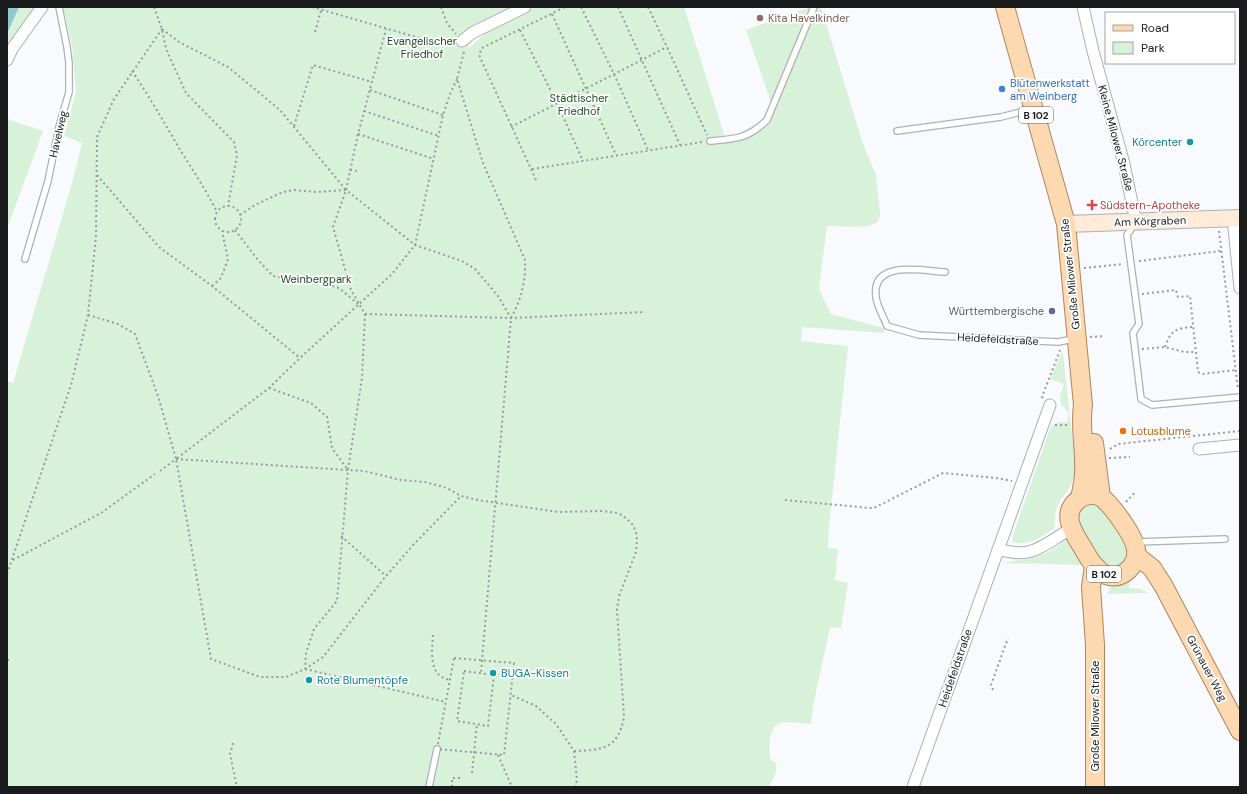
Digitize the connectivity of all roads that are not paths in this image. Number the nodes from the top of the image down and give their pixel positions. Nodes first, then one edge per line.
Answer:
1 (42, 7) edge
2 (59, 7) edge
3 (525, 7) edge
4 (814, 7) edge
5 (1005, 7) edge
6 (1083, 7) edge
7 (462, 41) road end
8 (7, 60) edge
9 (1034, 108) junction
10 (897, 131) dead end
11 (710, 141) road end
12 (1230, 219) edge
13 (1136, 222) junction
14 (1066, 224) junction
15 (1238, 254) edge
16 (26, 258) dead end
17 (945, 272) dead end
18 (1240, 288) edge
19 (1076, 339) junction
20 (1240, 397) edge
21 (1050, 405) road end
22 (1083, 405) junction
23 (1240, 445) edge
24 (1199, 450) dead end
25 (1102, 497) junction
26 (1080, 498) junction
27 (1071, 529) junction
28 (1224, 539) dead end
29 (998, 549) junction
30 (1133, 556) junction
31 (1094, 565) junction
32 (1110, 576) junction
33 (1095, 645) junction
34 (1240, 731) edge
35 (437, 749) road end
36 (429, 787) edge
37 (913, 787) edge
38 (1095, 787) edge

1 - 8 street
2 - 16 lane, Havelweg
3 - 7 street
4 - 11 lane
5 - 9 main road, Große Milower Straße / B 102
6 - 13 street, Kleine Milower Straße
9 - 10 lane
9 - 14 main road, Große Milower Straße / B 102
12 - 13 street, Am Körgraben
12 - 15 street
13 - 14 street, Am Körgraben
13 - 20 lane
14 - 19 main road, Große Milower Straße / B 102
15 - 18 street
17 - 19 lane, Heidefeldstraße
19 - 22 main road, Große Milower Straße / B 102
21 - 29 street, Heidefeldstraße
22 - 25 main road, Große Milower Straße / B 102
22 - 26 main road, Große Milower Straße / B 102
23 - 24 street
25 - 26 main road
25 - 30 main road
26 - 27 main road, Große Milower Straße / B 102
27 - 29 street
27 - 31 main road, B 102
28 - 30 lane
29 - 37 street, Heidefeldstraße
30 - 32 main road, B 102
30 - 34 main road, Grünauer Weg
31 - 32 main road, B 102
31 - 33 main road, Große Milower Straße / B 102
32 - 33 main road, Große Milower Straße / B 102
33 - 38 main road, Große Milower Straße / B 102
35 - 36 lane

